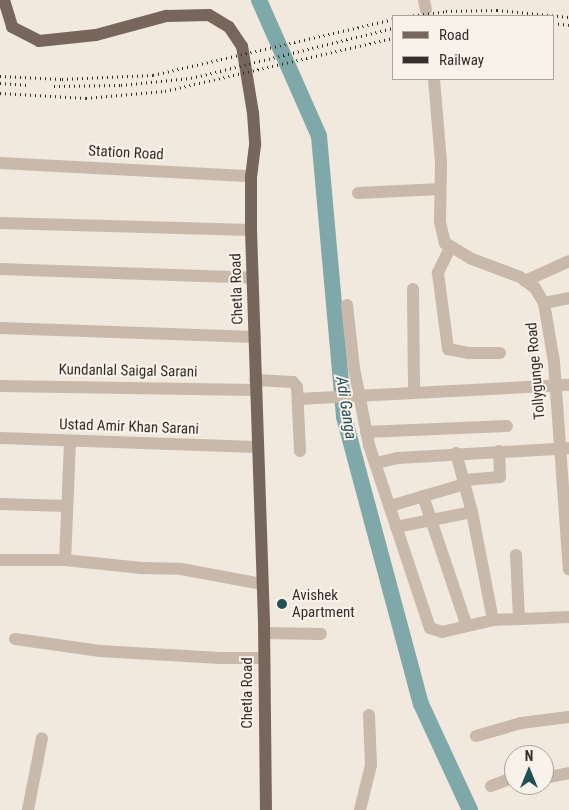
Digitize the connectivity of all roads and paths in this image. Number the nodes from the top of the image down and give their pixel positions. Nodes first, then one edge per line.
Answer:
1 (5, 3) edge
2 (434, 80) edge
3 (0, 163) edge
4 (251, 176) junction
5 (440, 189) junction
6 (358, 193) dead end
7 (0, 223) edge
8 (251, 230) junction
9 (450, 248) junction
10 (569, 261) edge
11 (0, 269) edge
12 (253, 278) junction
13 (525, 280) junction
14 (413, 289) dead end
15 (569, 298) edge
16 (544, 303) junction
17 (347, 305) dead end
18 (0, 328) edge
19 (255, 336) junction
20 (500, 353) dead end
21 (255, 385) junction
22 (555, 385) junction
23 (569, 385) edge
24 (0, 386) edge
25 (414, 391) junction
26 (359, 394) junction
27 (298, 399) junction
28 (507, 426) dead end
29 (366, 432) junction
30 (0, 438) edge
31 (70, 442) junction
32 (257, 448) junction
33 (564, 448) edge
34 (300, 451) dead end
35 (499, 451) junction
36 (456, 453) junction
37 (376, 463) junction
38 (465, 482) junction
39 (423, 496) junction
40 (0, 504) edge
41 (67, 506) junction
42 (390, 506) junction
43 (472, 512) junction
44 (430, 519) junction
45 (396, 527) junction
46 (516, 555) dead end
47 (0, 560) edge
48 (65, 560) junction
49 (569, 570) edge
50 (262, 584) junction
51 (569, 617) edge
52 (520, 618) junction
53 (493, 620) junction
54 (466, 624) junction
55 (264, 632) junction
56 (321, 634) dead end
57 (15, 639) dead end
58 (264, 658) junction
59 (368, 715) dead end
60 (569, 717) edge
61 (476, 736) dead end
62 (42, 738) dead end
63 (569, 773) edge
64 (554, 776) edge
65 (504, 781) edge
66 (492, 786) dead end
67 (28, 810) edge
68 (266, 810) edge
69 (360, 810) edge

1 - 4 main road, Chetla Road
2 - 5 street
3 - 4 street, Station Road
4 - 8 main road, Chetla Road
5 - 6 street
5 - 9 street
7 - 8 street
8 - 12 main road, Chetla Road
9 - 13 street, Tollygunge Road
9 - 20 street
10 - 13 street
11 - 12 street
12 - 19 main road, Chetla Road
13 - 16 street, Tollygunge Road
14 - 25 street
15 - 16 street
16 - 22 street, Tollygunge Road
17 - 26 street
18 - 19 street
19 - 21 main road, Chetla Road
21 - 24 street, Kundanlal Saigal Sarani
21 - 27 street, Kundanlal Saigal Sarani
21 - 32 main road, Chetla Road
22 - 23 street
22 - 25 street
22 - 33 street, Tollygunge Road
25 - 26 street
26 - 27 street
26 - 29 street
27 - 34 street
28 - 29 street
29 - 37 street
30 - 31 street, Ustad Amir Khan Sarani
31 - 32 street, Ustad Amir Khan Sarani
31 - 41 street
32 - 50 main road, Chetla Road
33 - 35 street
33 - 49 street, Tollygunge Road
35 - 36 street
35 - 38 street
36 - 37 street
36 - 38 street
37 - 42 street
38 - 39 street
38 - 43 street
39 - 42 street
39 - 44 street
40 - 41 street
41 - 48 street
42 - 45 street
43 - 44 street
43 - 53 street
44 - 45 street
44 - 54 street
45 - 54 street
46 - 52 street
47 - 48 street
48 - 50 street
50 - 55 main road, Chetla Road
51 - 52 street
52 - 53 street
53 - 54 street
55 - 56 street
55 - 58 main road, Chetla Road
57 - 58 street
58 - 68 main road, Chetla Road
59 - 69 street
60 - 61 street
62 - 67 street
63 - 64 street
65 - 66 street

